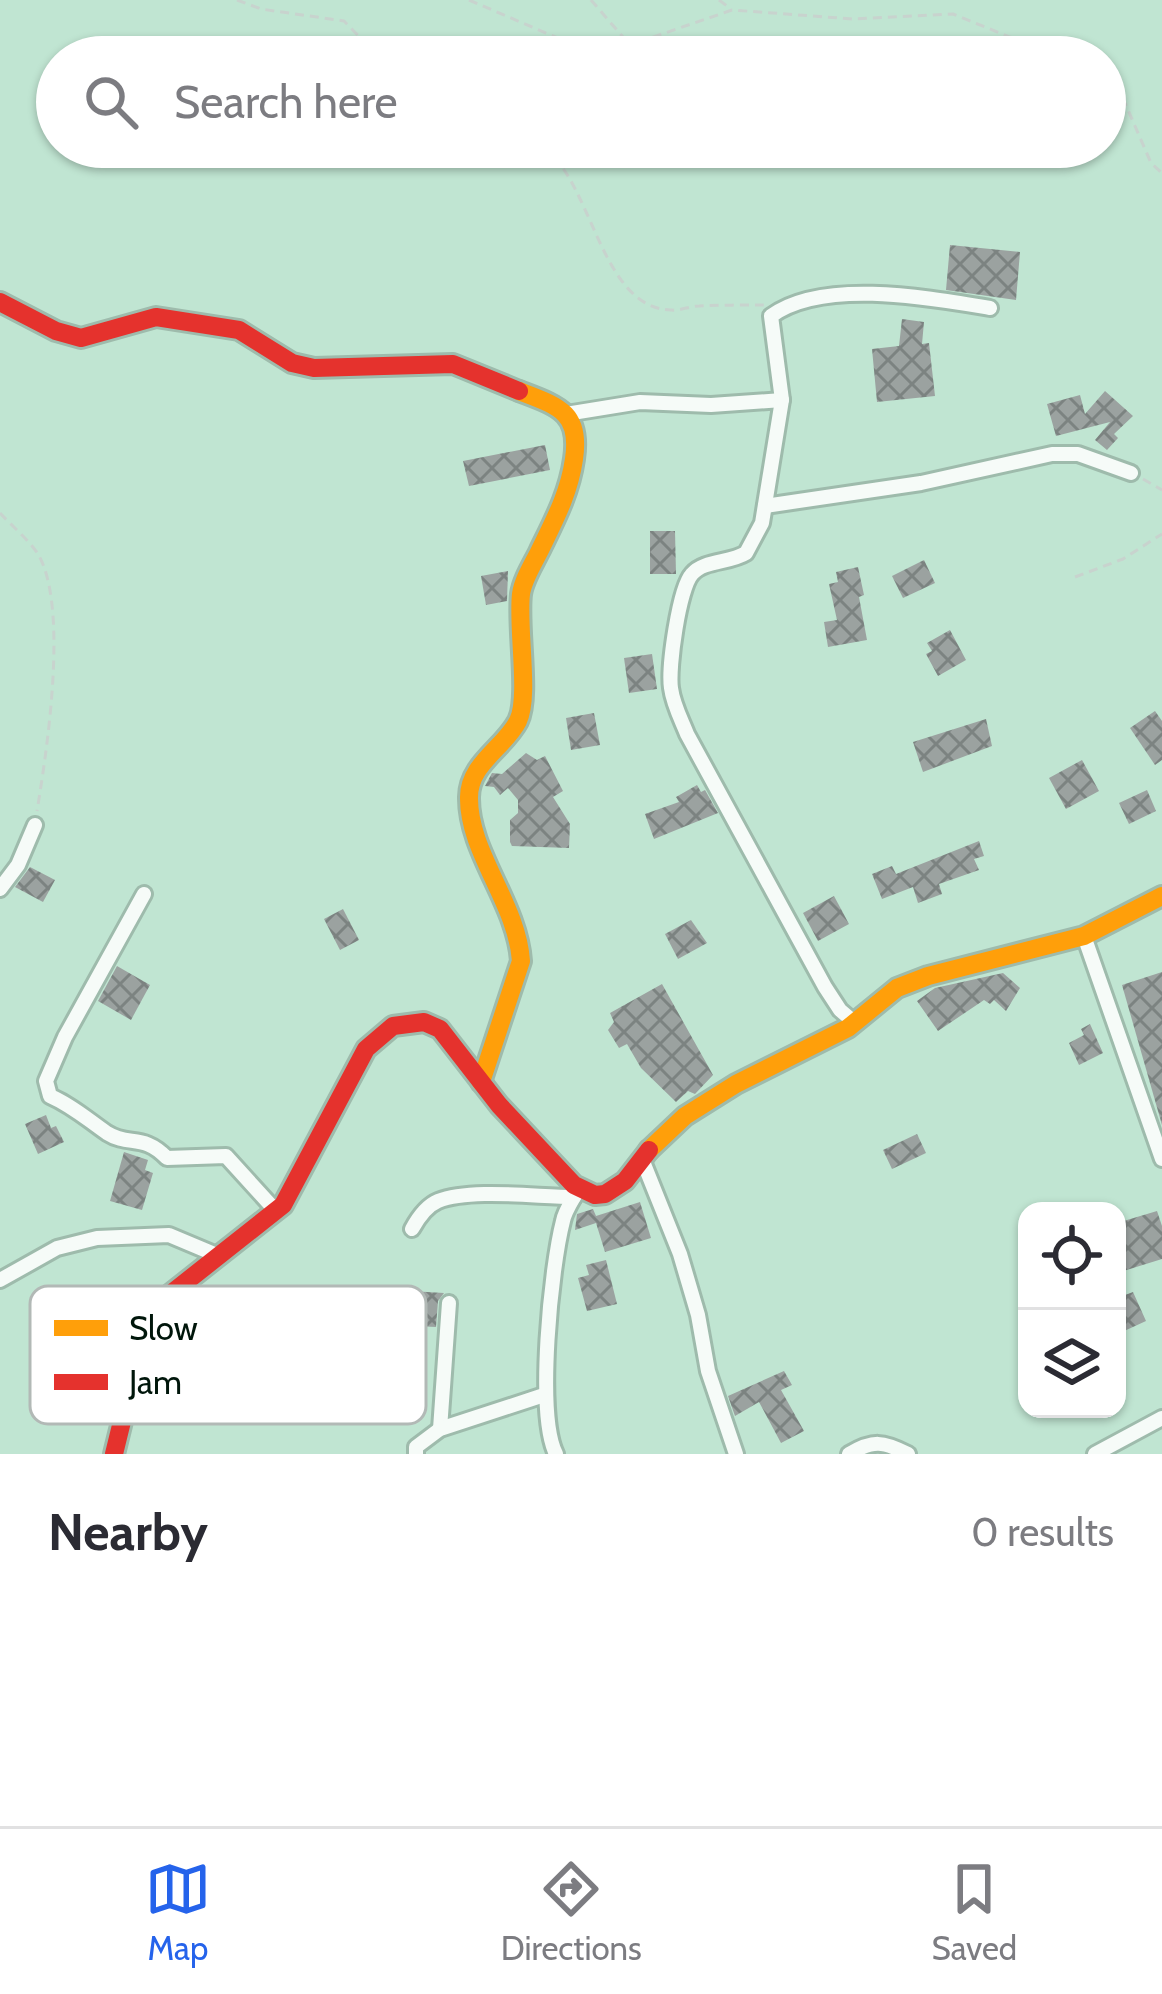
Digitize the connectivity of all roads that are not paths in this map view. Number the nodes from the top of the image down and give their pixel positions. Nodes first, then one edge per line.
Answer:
1 (2, 305) edge
2 (990, 308) dead end
3 (782, 400) junction
4 (566, 414) junction
5 (1131, 472) road end
6 (765, 506) junction
7 (35, 825) road end
8 (0, 889) edge
9 (144, 894) dead end
10 (1162, 896) edge
11 (1084, 936) junction
12 (854, 1022) junction
13 (481, 1082) junction
14 (642, 1159) junction
15 (1162, 1159) edge
16 (577, 1192) junction
17 (276, 1211) junction
18 (412, 1229) dead end
19 (219, 1256) junction
20 (0, 1280) edge
21 (181, 1286) edge
22 (448, 1304) dead end
23 (544, 1395) junction
24 (1162, 1418) edge
25 (121, 1424) edge
26 (440, 1430) junction
27 (114, 1454) edge
28 (416, 1454) edge
29 (556, 1454) edge
30 (736, 1454) edge
31 (849, 1454) edge
32 (908, 1454) edge
33 (1095, 1454) edge

1 - 4 street
2 - 3 street
3 - 4 street
3 - 6 street
4 - 13 street
5 - 6 street
6 - 12 street
7 - 8 street
9 - 17 street
10 - 11 street
11 - 12 street
11 - 15 street
12 - 14 street
13 - 16 street
13 - 17 street
14 - 16 street
14 - 30 street
16 - 18 street
16 - 23 street
17 - 19 street
19 - 20 street
19 - 21 street
22 - 26 street
23 - 26 street
23 - 29 street
24 - 33 street
25 - 27 street
26 - 28 street
31 - 32 street

